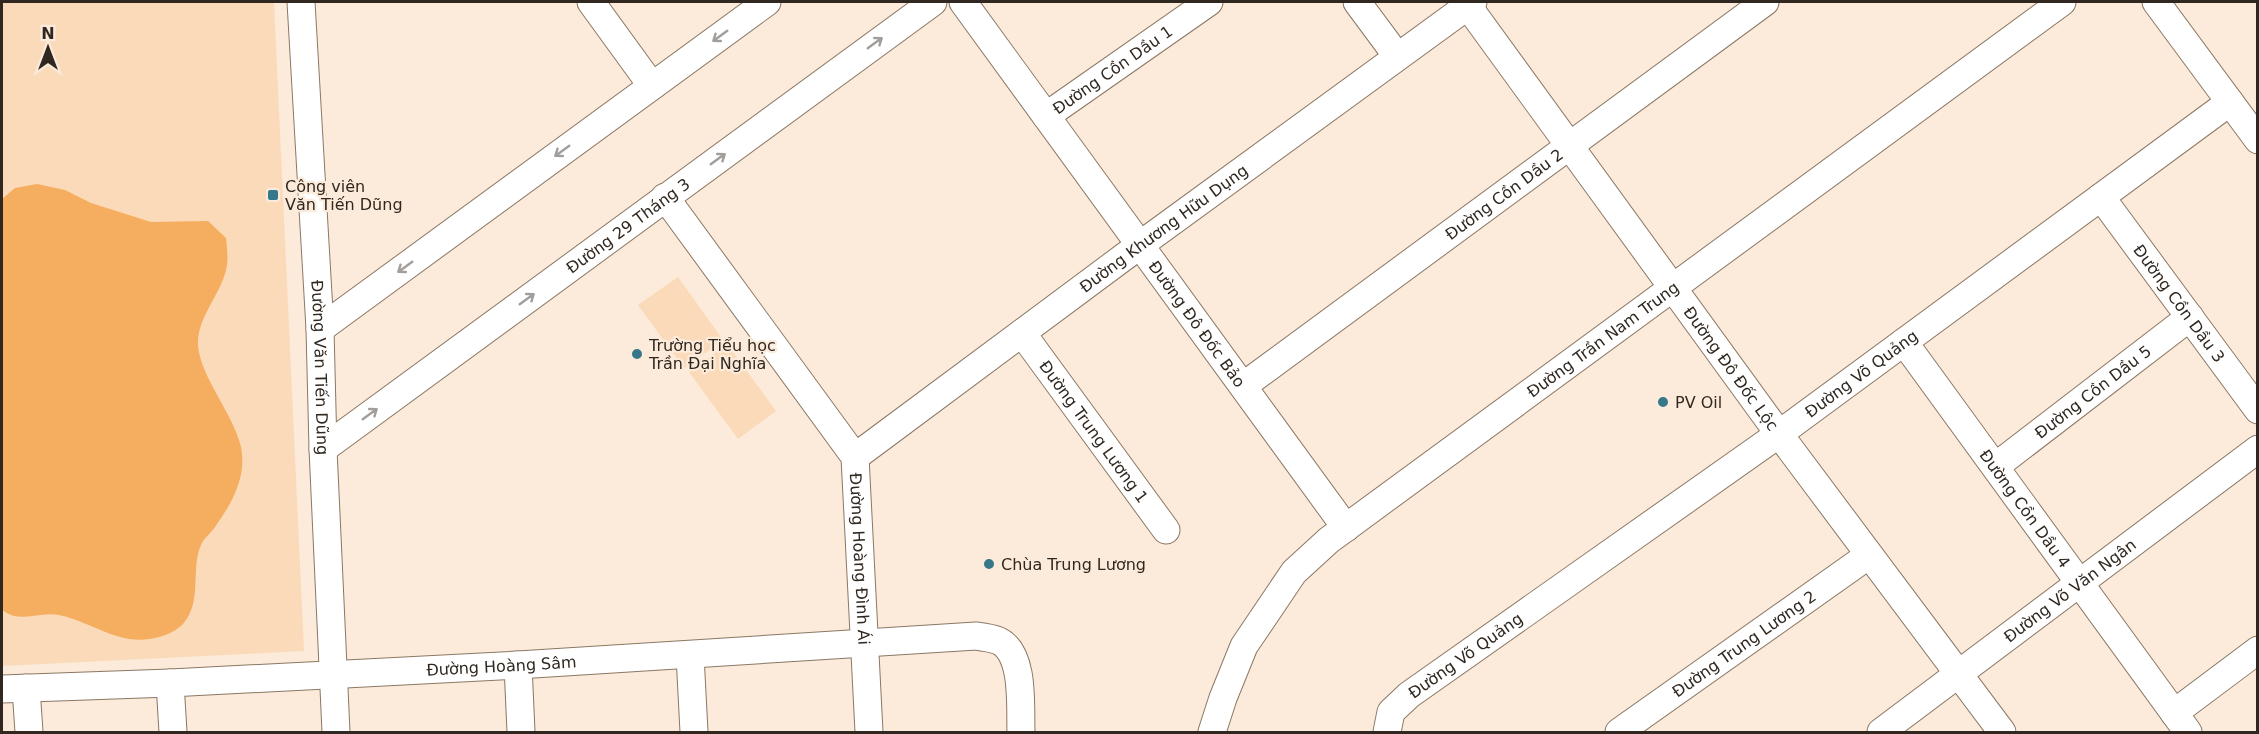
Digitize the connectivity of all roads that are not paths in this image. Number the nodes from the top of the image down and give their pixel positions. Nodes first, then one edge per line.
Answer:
1 (301, 2) edge
2 (591, 2) edge
3 (767, 2) edge
4 (933, 2) edge
5 (963, 2) edge
6 (1209, 2) edge
7 (1357, 2) edge
8 (1765, 2) edge
9 (2062, 2) edge
10 (2156, 2) edge
11 (1469, 3) edge
12 (1397, 56) junction
13 (652, 86) junction
14 (2230, 102) junction
15 (1046, 116) junction
16 (2258, 140) edge
17 (1570, 146) junction
18 (665, 197) junction
19 (2101, 197) junction
20 (1140, 244) junction
21 (1673, 287) junction
22 (2190, 317) junction
23 (320, 329) junction
24 (1022, 333) junction
25 (1904, 342) junction
26 (1243, 386) junction
27 (2258, 410) edge
28 (1779, 434) junction
29 (323, 449) junction
30 (2258, 449) edge
31 (855, 457) junction
32 (1996, 466) junction
33 (1346, 528) junction
34 (1166, 530) dead end
35 (1869, 555) junction
36 (2080, 582) junction
37 (863, 644) junction
38 (2258, 650) edge
39 (690, 655) junction
40 (518, 665) junction
41 (333, 674) junction
42 (1959, 674) junction
43 (171, 683) junction
44 (14, 689) edge
45 (2181, 723) edge
46 (28, 732) edge
47 (173, 732) edge
48 (336, 732) edge
49 (521, 732) edge
50 (694, 732) edge
51 (869, 732) edge
52 (1021, 732) edge
53 (1212, 732) edge
54 (1387, 732) edge
55 (1619, 732) edge
56 (1881, 732) edge
57 (2002, 732) edge

1 - 23 street, Đường Văn Tiến Dũng
2 - 13 street
3 -> 13 street
18 -> 4 street, Đường 29 Tháng 3
5 - 15 street, Đường Đô Đốc Bảo
6 - 15 street, Đường Cồn Dầu 1
7 - 12 street
8 - 17 street, Đường Cồn Dầu 2
9 - 21 street, Đường Trần Nam Trung
10 - 14 street
11 - 12 street, Đường Khương Hữu Dụng
11 - 17 street, Đường Đô Đốc Lộc
12 - 20 street, Đường Khương Hữu Dụng
13 -> 23 street
14 - 16 street
14 - 19 street, Đường Võ Quảng
15 - 20 street, Đường Đô Đốc Bảo
17 - 21 street, Đường Đô Đốc Lộc
17 - 26 street, Đường Cồn Dầu 2
29 -> 18 street, Đường 29 Tháng 3
18 - 31 street, Đường Hoàng Đình Ái
19 - 22 street, Đường Cồn Dầu 3
19 - 25 street, Đường Võ Quảng
20 - 24 street, Đường Khương Hữu Dụng
20 - 26 street, Đường Đô Đốc Bảo
21 - 28 street, Đường Đô Đốc Lộc
21 - 33 street, Đường Trần Nam Trung
22 - 27 street, Đường Cồn Dầu 3
22 - 32 street, Đường Cồn Dầu 5
23 - 29 street, Đường Văn Tiến Dũng
24 - 31 street, Đường Khương Hữu Dụng
24 - 34 street, Đường Trung Lương 1
25 - 28 street, Đường Võ Quảng
25 - 32 street, Đường Cồn Dầu 4
26 - 33 street, Đường Đô Đốc Bảo
28 - 35 street, Đường Đô Đốc Lộc
28 - 54 street, Đường Võ Quảng
29 - 41 street, Đường Văn Tiến Dũng
30 - 36 street, Đường Võ Văn Ngân
31 - 37 street, Đường Hoàng Đình Ái
32 - 36 street, Đường Cồn Dầu 4
33 - 53 street, Đường Trần Nam Trung
35 - 42 street, Đường Đô Đốc Lộc
35 - 55 street, Đường Trung Lương 2
36 - 42 street, Đường Võ Văn Ngân
36 - 45 street, Đường Cồn Dầu 4
37 - 39 street, Đường Hoàng Sâm
37 - 51 street, Đường Hoàng Đình Ái
37 - 52 street, Đường Hoàng Sâm
38 - 45 street
39 - 40 street, Đường Hoàng Sâm
39 - 50 street
40 - 41 street, Đường Hoàng Sâm
40 - 49 street
41 - 43 street, Đường Hoàng Sâm
41 - 48 street, Đường Văn Tiến Dũng
42 - 56 street, Đường Võ Văn Ngân
42 - 57 street, Đường Đô Đốc Lộc
43 - 44 street, Đường Hoàng Sâm
43 - 47 street
44 - 46 street

